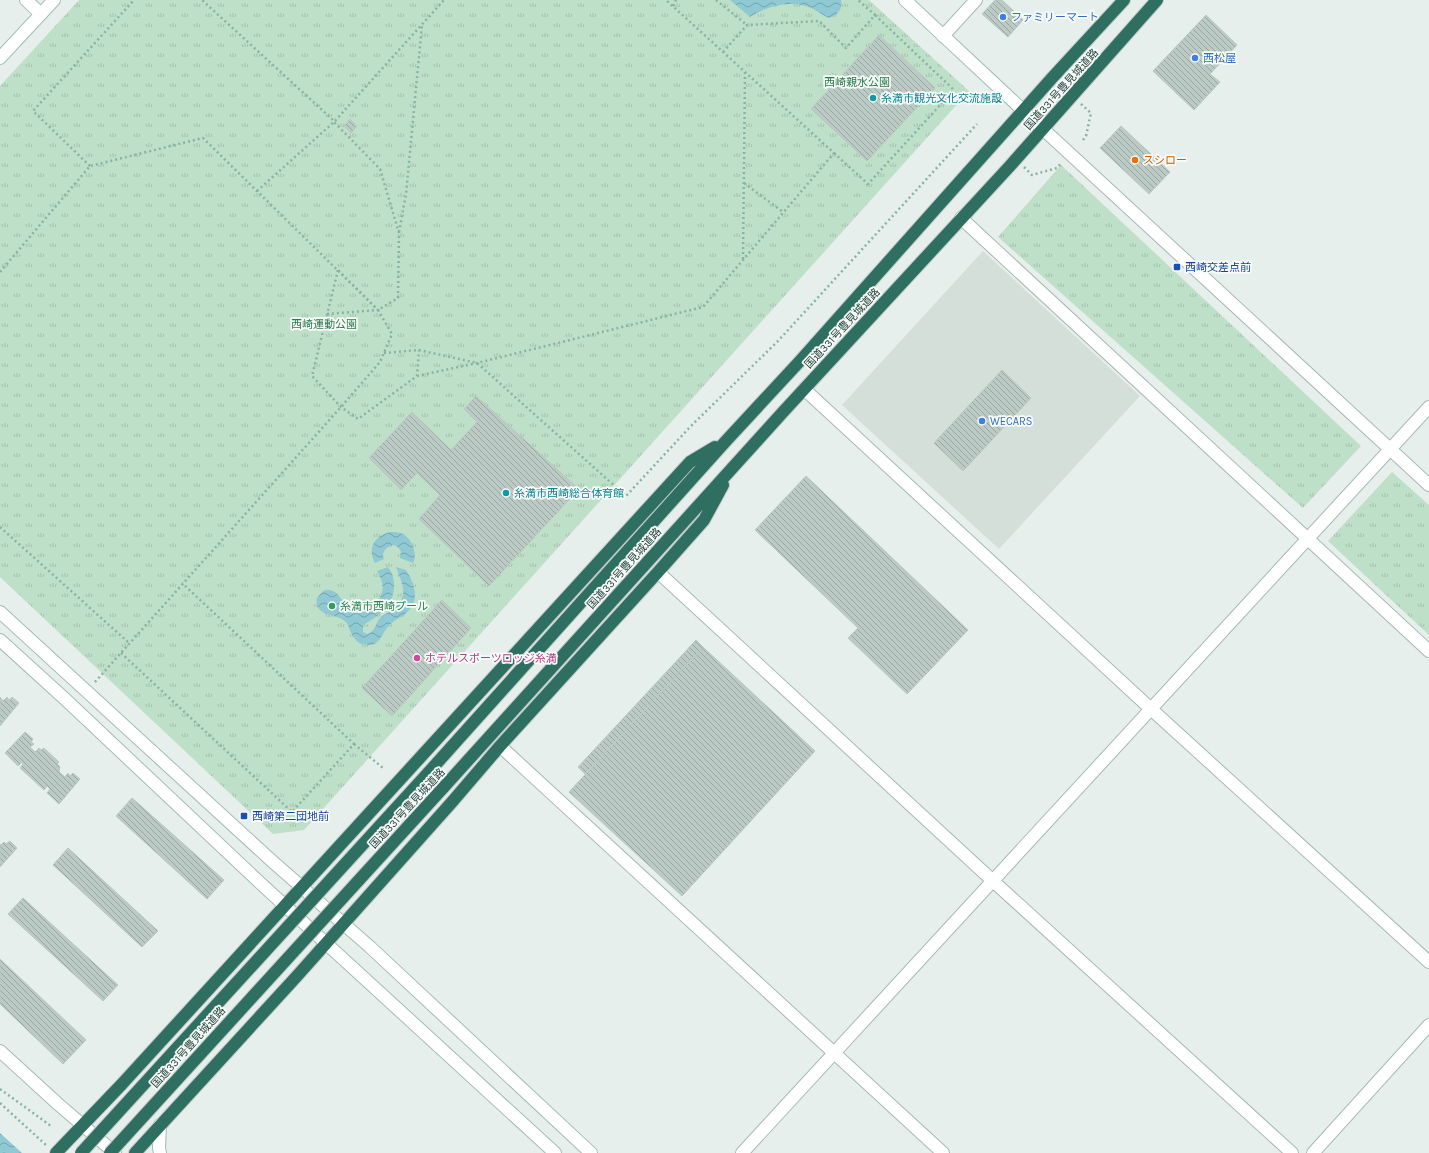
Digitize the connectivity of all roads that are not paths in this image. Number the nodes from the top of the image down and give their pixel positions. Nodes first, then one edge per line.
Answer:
1 (26, 0) edge
2 (54, 0) edge
3 (905, 0) edge
4 (976, 0) edge
5 (1118, 0) edge
6 (1124, 0) edge
7 (1157, 0) edge
8 (41, 14) junction
9 (1107, 18) junction
10 (943, 36) junction
11 (0, 58) edge
12 (1023, 111) junction
13 (1043, 129) junction
14 (961, 218) junction
15 (804, 389) junction
16 (1429, 407) edge
17 (725, 442) junction
18 (1390, 450) junction
19 (730, 470) junction
20 (1429, 485) edge
21 (1307, 540) junction
22 (658, 572) junction
23 (0, 612) edge
24 (0, 640) edge
25 (1429, 651) edge
26 (1151, 709) junction
27 (500, 746) junction
28 (992, 881) junction
29 (301, 886) junction
30 (285, 905) junction
31 (343, 923) junction
32 (326, 943) junction
33 (1429, 962) edge
34 (1429, 1025) edge
35 (0, 1051) edge
36 (834, 1053) junction
37 (82, 1126) junction
38 (160, 1126) junction
39 (53, 1151) edge
40 (81, 1153) edge
41 (110, 1153) edge
42 (115, 1153) edge
43 (135, 1153) edge
44 (160, 1153) edge
45 (555, 1153) edge
46 (592, 1153) edge
47 (742, 1153) edge
48 (943, 1153) edge
49 (1292, 1153) edge
50 (1313, 1153) edge

1 - 8 street
2 - 8 street
3 - 10 street
4 - 10 street
5 - 9 highway
6 - 9 highway, 国道331号豊見城道路
7 - 13 highway, 国道331号豊見城道路
8 - 11 street
9 - 12 highway, 国道331号豊見城道路
10 - 12 street
12 - 13 street
12 - 17 highway, 国道331号豊見城道路
13 - 14 highway, 国道331号豊見城道路
13 - 18 street
14 - 15 highway, 国道331号豊見城道路
14 - 21 street
15 - 19 highway, 国道331号豊見城道路
15 - 26 street
16 - 18 street
17 - 29 highway
17 - 40 highway, 国道331号豊見城道路, bridge
18 - 20 street
18 - 21 street
19 - 22 highway
19 - 41 highway, 国道331号豊見城道路, bridge
21 - 25 street
21 - 26 street
22 - 27 highway
22 - 28 street
23 - 29 street
24 - 30 street
26 - 28 street
26 - 33 street
27 - 31 highway
27 - 36 street
28 - 36 street
28 - 49 street
29 - 30 highway
29 - 31 street
30 - 32 street
30 - 37 highway
31 - 32 highway
31 - 46 street
32 - 38 highway
32 - 45 street
34 - 50 street
35 - 37 street
36 - 47 street
36 - 48 street
37 - 39 highway
37 - 42 street
38 - 43 highway
38 - 44 street

